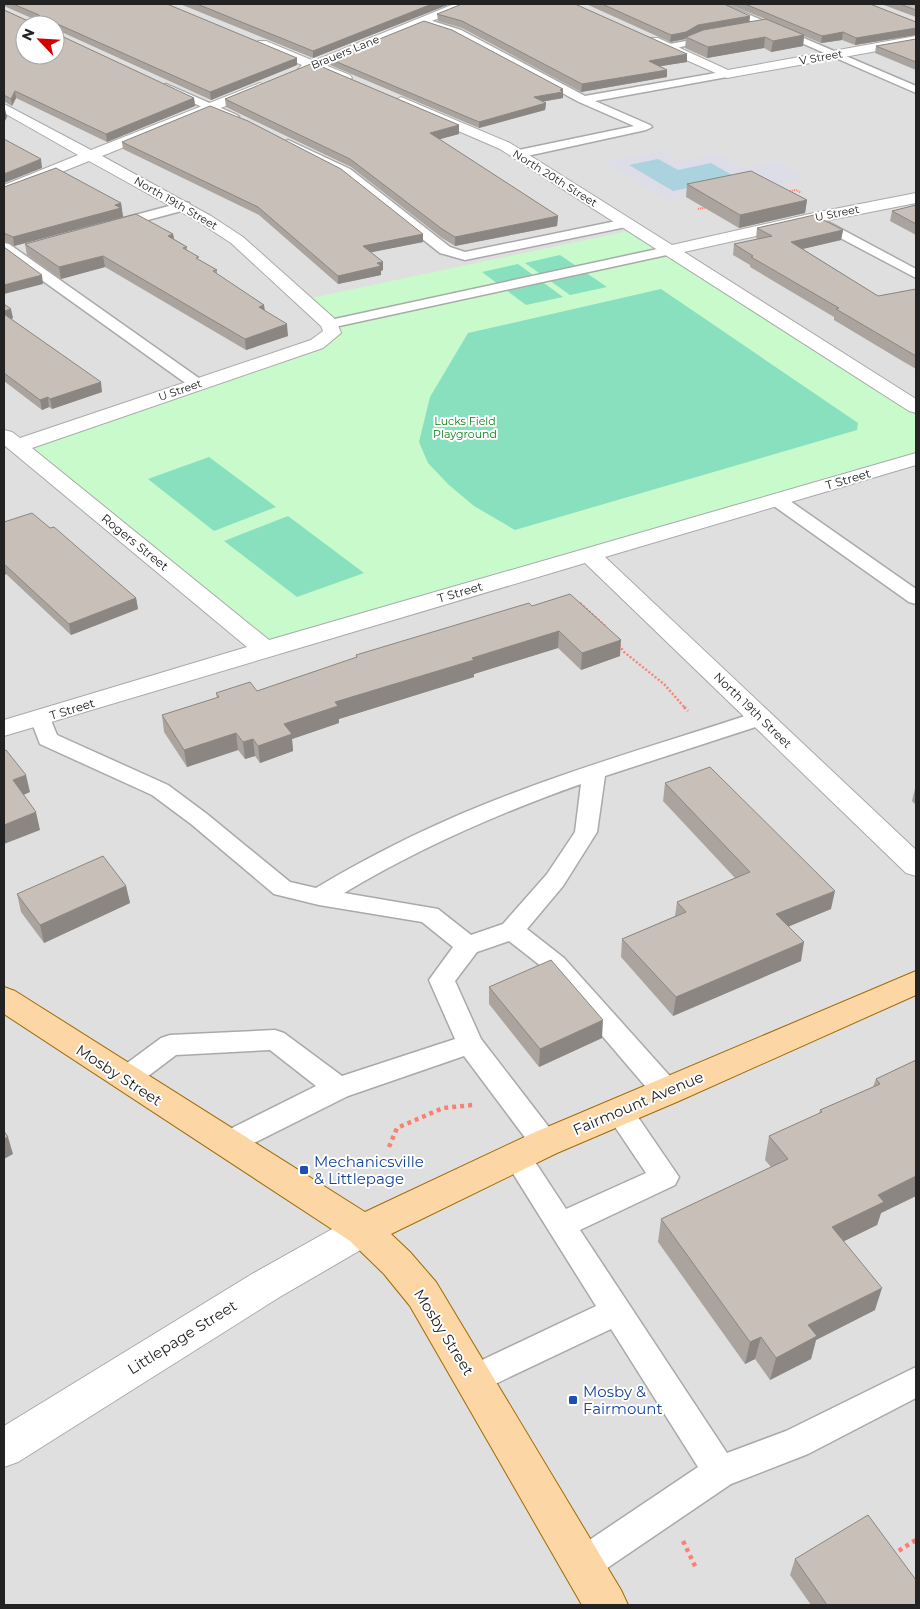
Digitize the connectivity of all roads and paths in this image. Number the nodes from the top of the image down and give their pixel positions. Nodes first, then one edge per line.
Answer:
1 (464, 4) edge
2 (717, 4) edge
3 (423, 21) junction
4 (766, 25) junction
5 (749, 28) edge
6 (724, 32) edge
7 (642, 35) edge
8 (253, 40) edge
9 (916, 40) edge
10 (668, 47) junction
11 (834, 55) junction
12 (314, 65) junction
13 (726, 74) junction
14 (288, 76) edge
15 (156, 82) edge
16 (271, 83) edge
17 (360, 84) edge
18 (916, 90) edge
19 (388, 96) edge
20 (583, 100) junction
21 (210, 107) junction
22 (4, 108) edge
23 (244, 122) edge
24 (280, 140) edge
25 (518, 154) junction
26 (91, 156) junction
27 (4, 190) edge
28 (916, 198) edge
29 (184, 206) junction
30 (814, 218) junction
31 (626, 223) junction
32 (98, 230) edge
33 (31, 248) edge
34 (8, 250) edge
35 (671, 250) junction
36 (916, 274) edge
37 (330, 324) junction
38 (197, 384) junction
39 (916, 407) edge
40 (10, 441) edge
41 (916, 459) edge
42 (777, 500) junction
43 (589, 554) junction
44 (916, 598) edge
45 (579, 602) edge
46 (607, 629) edge
47 (618, 644) edge
48 (265, 649) junction
49 (689, 712) dead end
50 (41, 718) junction
51 (761, 718) junction
52 (5, 725) edge
53 (594, 773) junction
54 (916, 866) edge
55 (318, 897) junction
56 (512, 930) junction
57 (468, 946) junction
58 (916, 982) edge
59 (4, 999) edge
60 (470, 1044) junction
61 (125, 1079) junction
62 (338, 1088) junction
63 (667, 1092) junction
64 (474, 1105) dead end
65 (619, 1112) junction
66 (228, 1144) junction
67 (389, 1147) dead end
68 (530, 1149) junction
69 (561, 1226) junction
70 (363, 1230) junction
71 (616, 1312) junction
72 (474, 1379) junction
73 (916, 1382) edge
74 (4, 1448) edge
75 (720, 1472) junction
76 (681, 1539) dead end
77 (916, 1540) edge
78 (883, 1560) edge
79 (582, 1565) junction
80 (696, 1568) dead end
81 (606, 1605) edge

1 - 3 street, Brauers Lane
2 - 4 lane
3 - 12 street, Brauers Lane
3 - 20 lane
4 - 5 lane
4 - 11 lane
6 - 10 lane
7 - 10 street
8 - 12 street
9 - 11 street, V Street
10 - 13 street
11 - 13 street, V Street
11 - 18 lane
12 - 14 street, Brauers Lane
12 - 17 street
13 - 20 lane
15 - 21 lane
16 - 21 street
19 - 25 street, North 20th Street
20 - 25 lane
21 - 23 lane
21 - 26 street
22 - 26 street, North 19th Street
24 - 31 lane
25 - 31 street, North 20th Street
26 - 27 street
26 - 29 street, North 19th Street
28 - 30 street, U Street
29 - 32 lane
29 - 37 street, North 19th Street
30 - 35 street, U Street
30 - 36 lane
31 - 35 street, North 20th Street
33 - 34 lane
34 - 38 lane
35 - 37 lane
35 - 39 street, North 20th Street
37 - 38 street, U Street
38 - 40 street, U Street
40 - 48 street, Rogers Street
41 - 42 street, T Street
42 - 43 street, T Street
42 - 44 lane
43 - 48 street, T Street
43 - 51 street, North 19th Street
45 - 46 path
47 - 49 path
48 - 50 street, T Street
50 - 52 street, T Street
50 - 55 lane
51 - 53 lane
51 - 54 street, North 19th Street
53 - 55 lane
53 - 56 lane
55 - 57 lane
56 - 57 lane
56 - 63 lane
57 - 60 lane
58 - 63 main road, Fairmount Avenue
59 - 61 main road, Mosby Street
60 - 62 lane
60 - 68 lane
61 - 62 lane
61 - 66 main road, Mosby Street
62 - 66 lane
63 - 65 main road, Fairmount Avenue
64 - 67 path
65 - 68 main road, Fairmount Avenue
65 - 69 lane
66 - 70 main road, Mosby Street
68 - 69 lane
68 - 70 main road, Fairmount Avenue
69 - 71 lane
70 - 72 main road, Mosby Street
70 - 74 street, Littlepage Street
71 - 72 lane
71 - 75 lane
72 - 79 main road, Mosby Street
73 - 75 lane
75 - 79 lane
76 - 80 path
77 - 78 path
79 - 81 main road, Mosby Street

